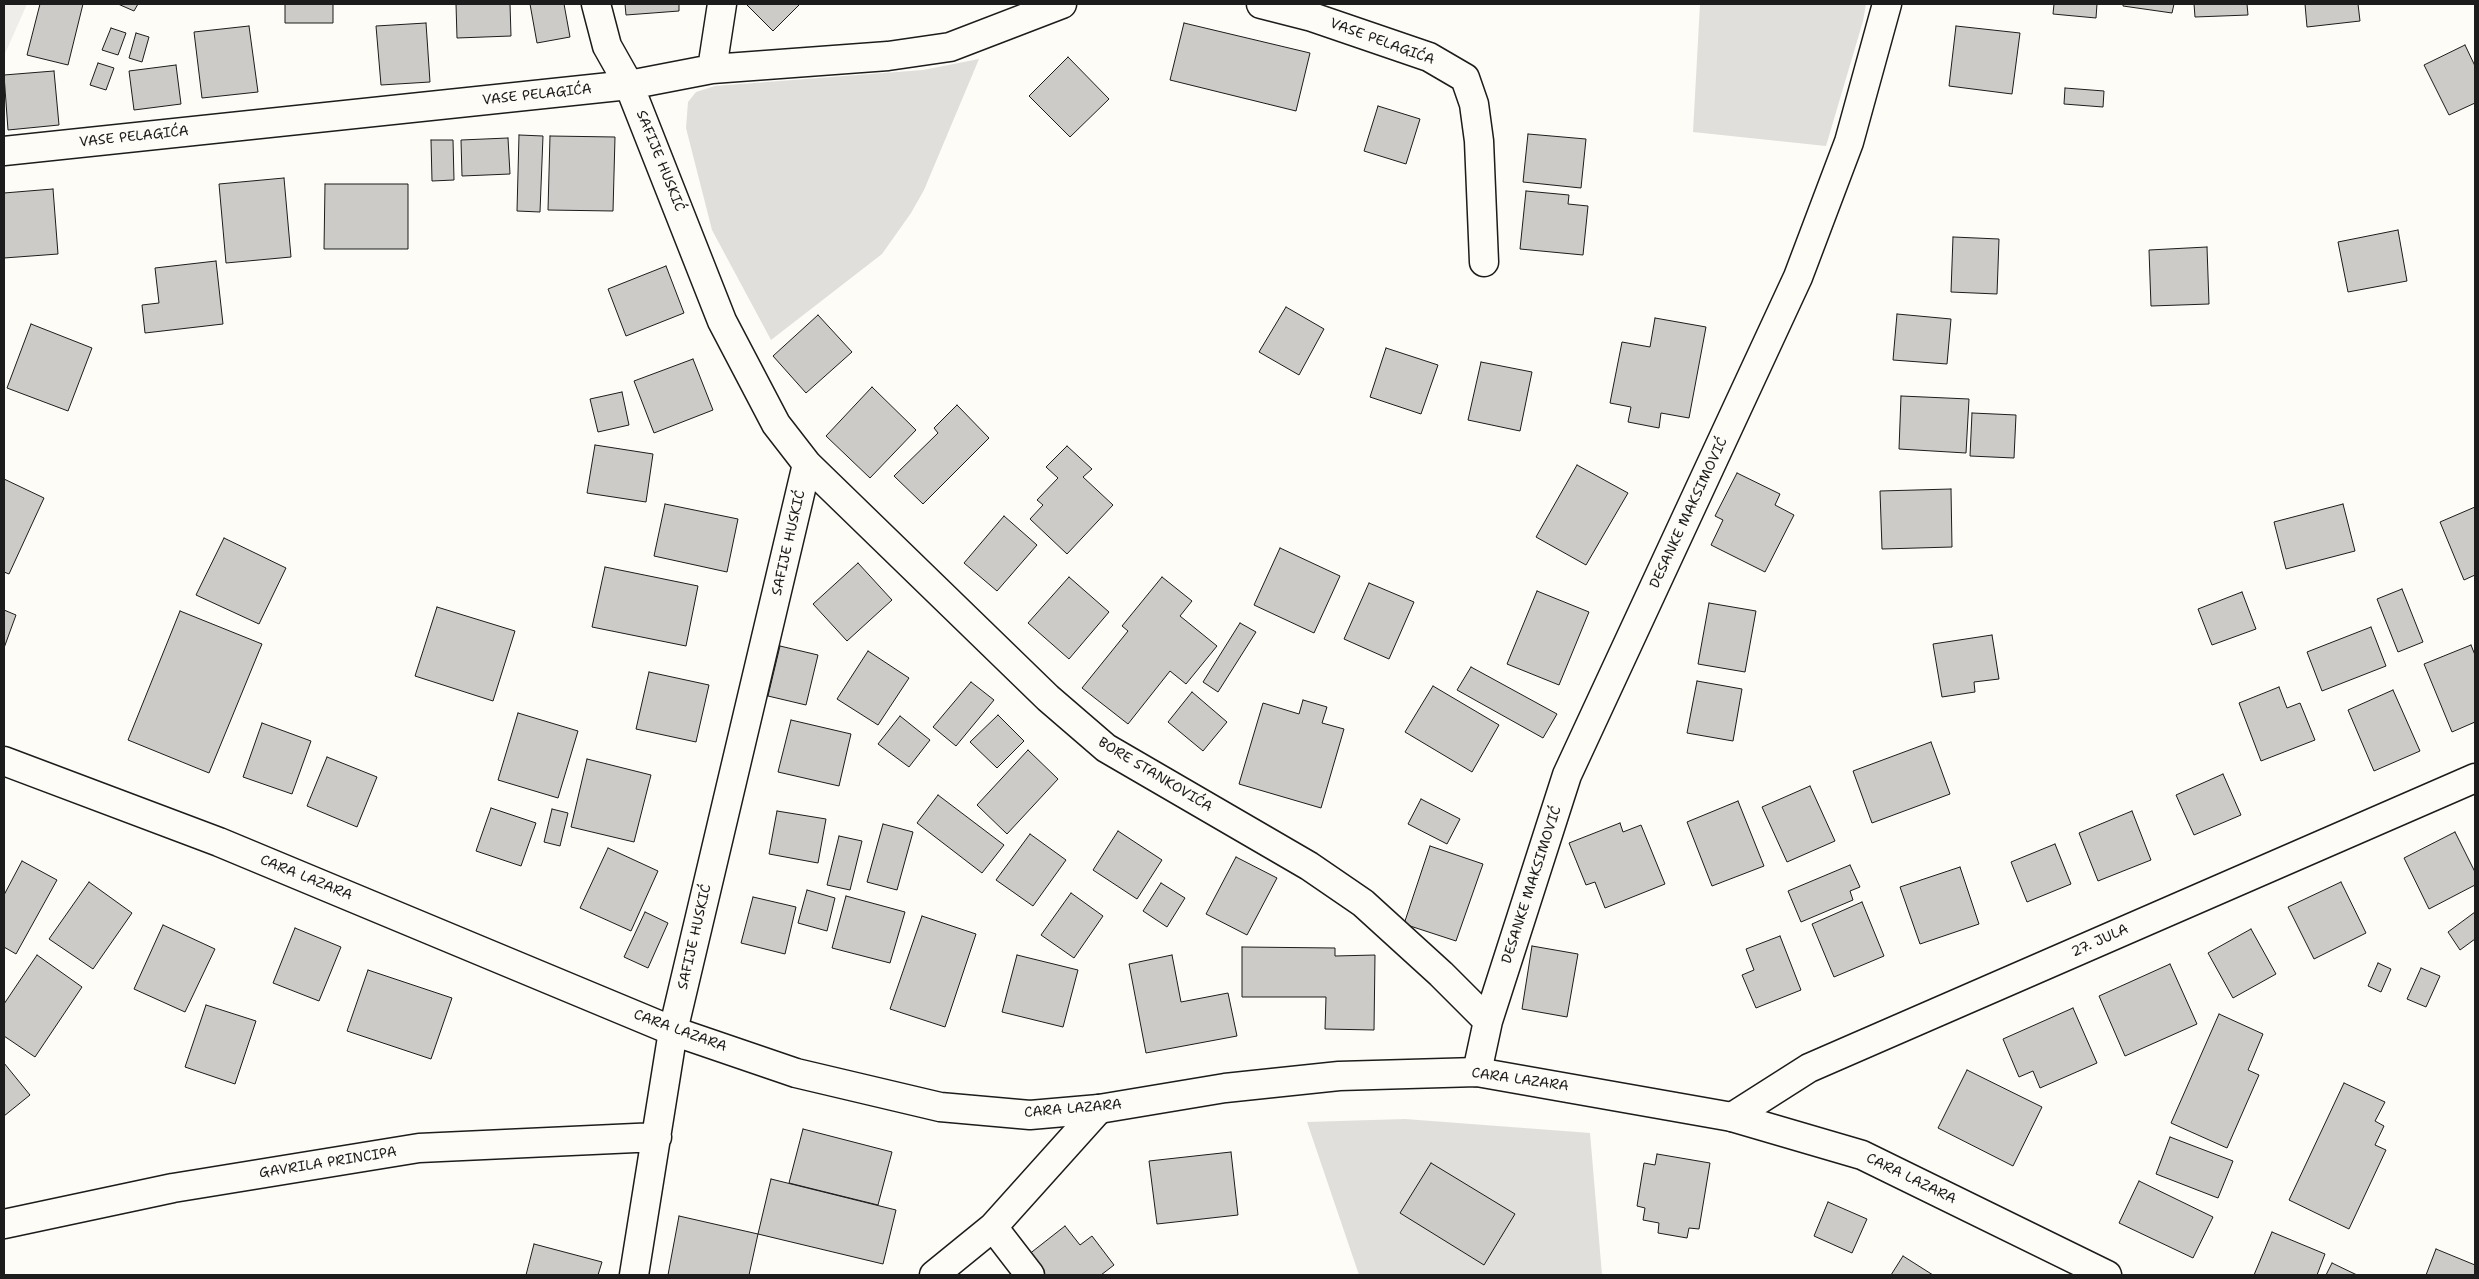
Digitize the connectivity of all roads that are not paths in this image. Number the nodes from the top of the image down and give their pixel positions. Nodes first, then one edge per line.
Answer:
1 (596, 4) edge
2 (722, 4) edge
3 (1062, 4) edge
4 (1261, 4) edge
5 (1887, 4) edge
6 (1318, 10) edge
7 (712, 69) junction
8 (629, 85) junction
9 (4, 151) edge
10 (1484, 262) dead end
11 (807, 464) junction
12 (4, 761) edge
13 (2475, 778) edge
14 (1488, 1021) junction
15 (673, 1031) junction
16 (1477, 1072) junction
17 (1099, 1109) junction
18 (1732, 1117) junction
19 (657, 1137) junction
20 (4, 1224) edge
21 (992, 1227) junction
22 (634, 1275) edge
23 (934, 1275) edge
24 (1030, 1275) edge
25 (2107, 1275) edge

1 - 8 street, SAFIJE HUSKIĆ
2 - 7 street
3 - 7 street, VASE PELAGIĆA
4 - 6 street, VASE PELAGIĆA
5 - 14 street, DESANKE MAKSIMOVIĆ
6 - 10 street, VASE PELAGIĆA
7 - 8 street, VASE PELAGIĆA
8 - 9 street, VASE PELAGIĆA
8 - 11 street, SAFIJE HUSKIĆ
11 - 14 street, BORE STANKOVIĆA
11 - 15 street, SAFIJE HUSKIĆ
12 - 15 street, CARA LAZARA
13 - 18 street, 27. JULA
14 - 16 street
15 - 17 street, CARA LAZARA
15 - 19 street, SAFIJE HUSKIĆ
16 - 17 street, CARA LAZARA
16 - 18 street, CARA LAZARA
17 - 21 street
18 - 25 street, CARA LAZARA
19 - 20 street, GAVRILA PRINCIPA
19 - 22 street, SAFIJE HUSKIĆ
21 - 23 street
21 - 24 street

